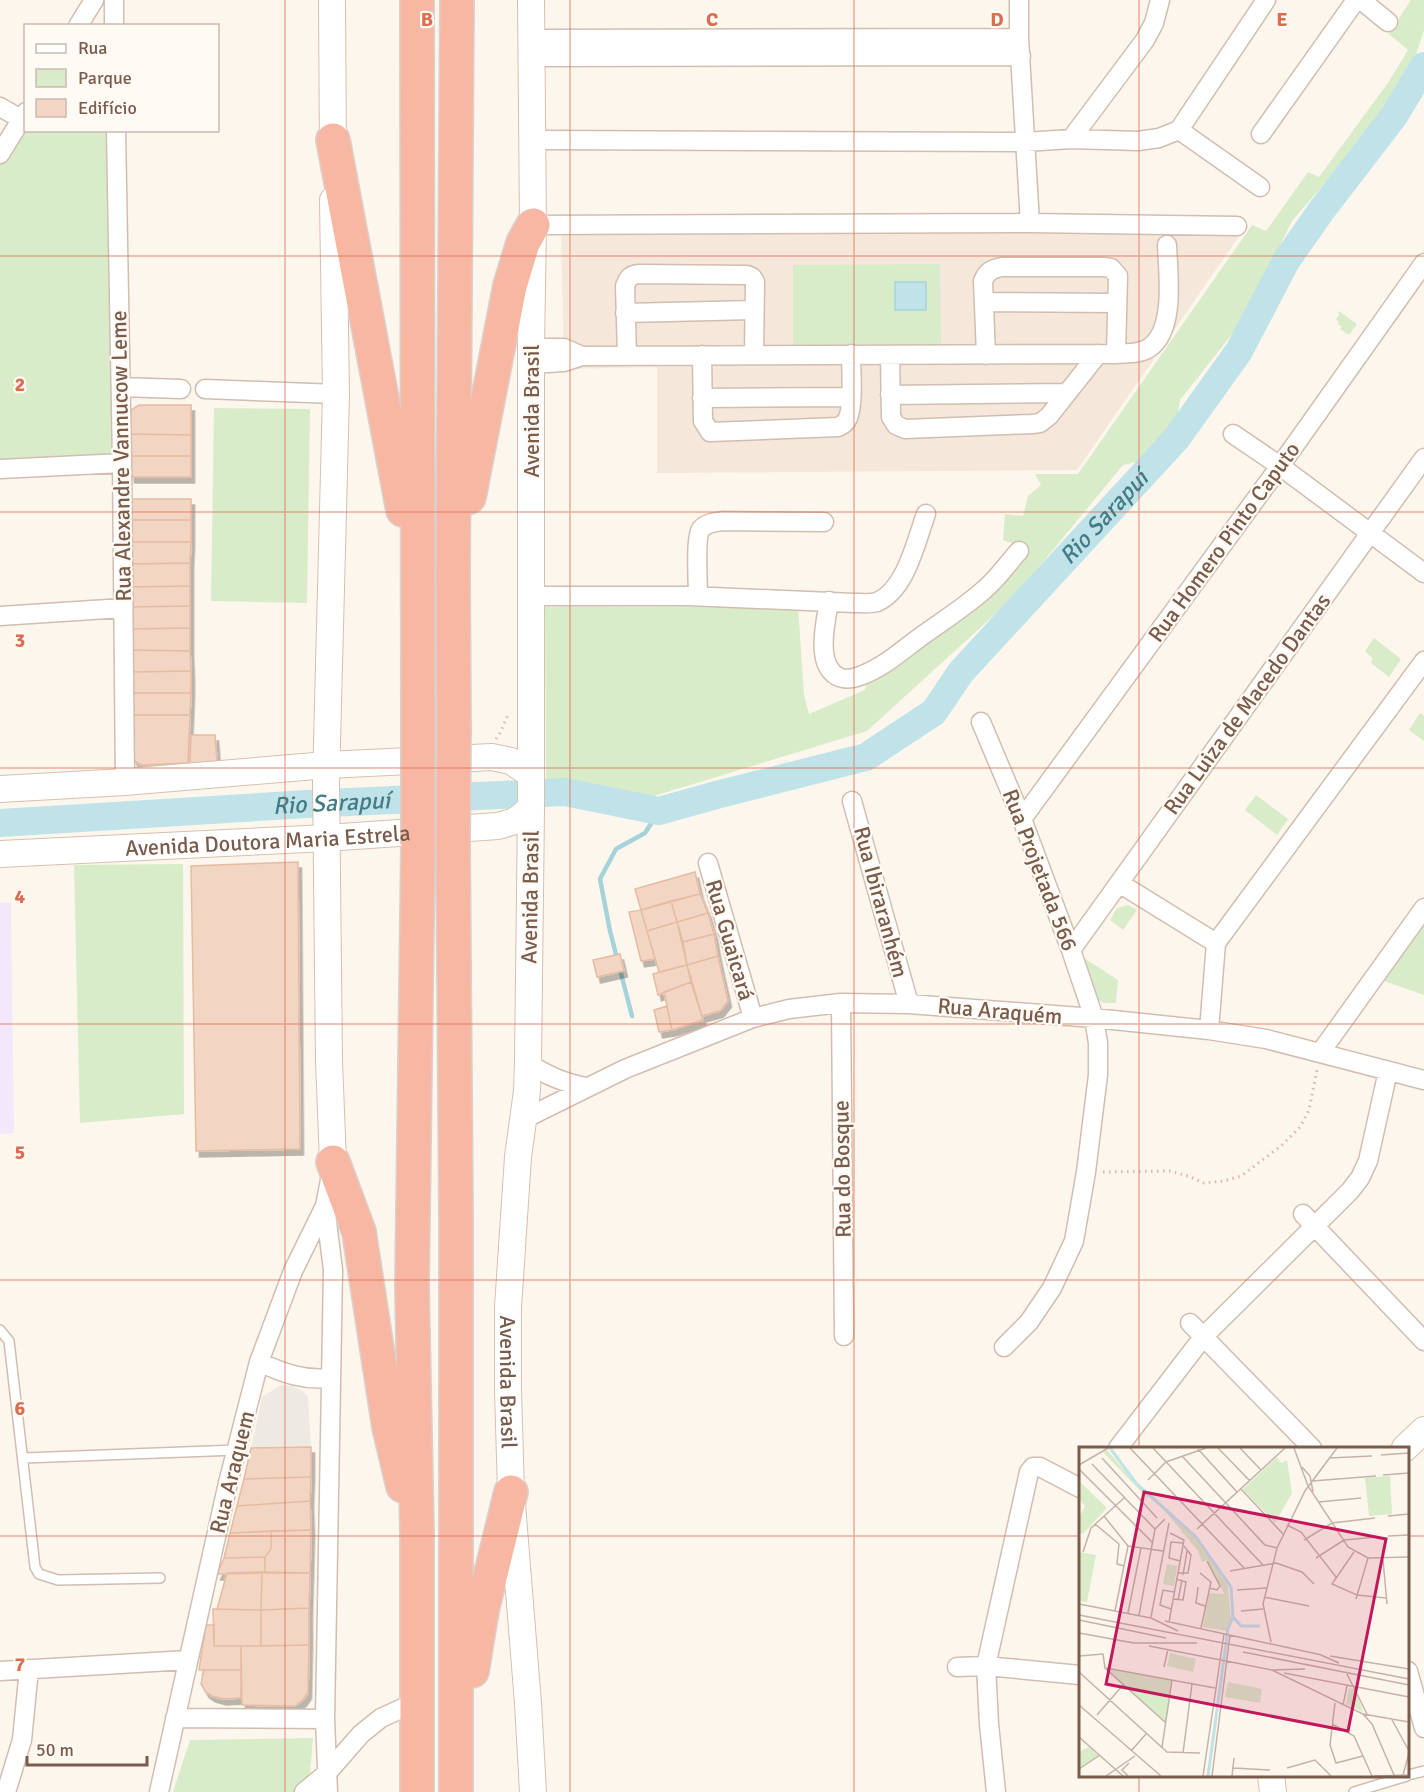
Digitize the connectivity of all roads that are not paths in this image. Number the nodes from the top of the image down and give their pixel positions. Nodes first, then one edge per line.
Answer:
1 (93, 0) edge
2 (114, 0) edge
3 (332, 0) edge
4 (417, 0) edge
5 (457, 0) edge
6 (531, 0) edge
7 (1019, 0) edge
8 (1160, 0) edge
9 (1266, 0) edge
10 (1356, 0) edge
11 (1361, 0) edge
12 (1388, 22) dead end
13 (79, 24) edge
14 (114, 24) edge
15 (1020, 47) junction
16 (531, 48) junction
17 (0, 107) edge
18 (23, 116) edge
19 (1179, 130) junction
20 (116, 132) edge
21 (1261, 134) dead end
22 (1071, 139) junction
23 (333, 140) junction
24 (540, 140) dead end
25 (1025, 142) junction
26 (0, 154) edge
27 (1260, 187) dead end
28 (1030, 224) junction
29 (533, 225) junction
30 (1237, 226) dead end
31 (1167, 245) dead end
32 (1424, 263) edge
33 (984, 302) junction
34 (1116, 303) junction
35 (754, 310) junction
36 (625, 313) junction
37 (702, 354) junction
38 (754, 354) junction
39 (851, 354) junction
40 (1098, 354) junction
41 (1116, 354) junction
42 (890, 355) junction
43 (986, 355) junction
44 (531, 356) junction
45 (627, 356) junction
46 (121, 387) junction
47 (181, 389) dead end
48 (205, 389) dead end
49 (1067, 393) junction
50 (336, 394) junction
51 (891, 395) junction
52 (851, 397) junction
53 (702, 398) junction
54 (1233, 434) dead end
55 (1424, 459) edge
56 (122, 463) junction
57 (1280, 466) junction
58 (0, 470) edge
59 (926, 514) dead end
60 (824, 522) dead end
61 (1370, 534) junction
62 (1019, 551) dead end
63 (1424, 573) edge
64 (453, 575) junction
65 (418, 588) junction
66 (530, 596) junction
67 (698, 596) junction
68 (829, 601) junction
69 (123, 608) junction
70 (0, 616) edge
71 (1424, 661) edge
72 (981, 722) dead end
73 (321, 764) junction
74 (125, 782) junction
75 (0, 789) edge
76 (531, 792) junction
77 (852, 801) dead end
78 (1022, 819) junction
79 (327, 827) junction
80 (294, 840) junction
81 (0, 854) edge
82 (708, 863) dead end
83 (327, 877) junction
84 (1119, 883) junction
85 (1424, 908) edge
86 (1216, 943) junction
87 (1071, 950) junction
88 (840, 1003) junction
89 (909, 1004) junction
90 (753, 1018) junction
91 (1094, 1018) junction
92 (1209, 1030) junction
93 (1320, 1053) junction
94 (528, 1064) junction
95 (1388, 1071) junction
96 (1424, 1080) edge
97 (585, 1087) junction
98 (524, 1119) junction
99 (333, 1162) junction
100 (326, 1206) junction
101 (1309, 1220) junction
102 (1190, 1323) dead end
103 (0, 1330) edge
104 (844, 1336) dead end
105 (1204, 1336) junction
106 (1424, 1341) edge
107 (1004, 1347) dead end
108 (259, 1362) junction
109 (331, 1378) junction
110 (1424, 1430) edge
111 (1120, 1447) edge
112 (1310, 1447) edge
113 (1407, 1447) edge
114 (237, 1450) junction
115 (24, 1458) junction
116 (1079, 1487) edge
117 (511, 1492) junction
118 (417, 1534) junction
119 (160, 1578) dead end
120 (188, 1660) junction
121 (987, 1666) junction
122 (957, 1667) dead end
123 (29, 1669) junction
124 (0, 1671) edge
125 (1079, 1675) edge
126 (1409, 1678) edge
127 (418, 1701) junction
128 (175, 1718) junction
129 (325, 1719) junction
130 (1424, 1728) edge
131 (1424, 1770) edge
132 (327, 1773) junction
133 (1409, 1774) edge
134 (1271, 1777) edge
135 (1401, 1777) edge
136 (6, 1792) edge
137 (159, 1792) edge
138 (304, 1792) edge
139 (328, 1792) edge
140 (417, 1792) edge
141 (456, 1792) edge
142 (533, 1792) edge
143 (996, 1792) edge
144 (1273, 1792) edge
145 (1354, 1792) edge

1 - 13 street
2 - 14 street
3 - 23 street
4 - 65 highway
5 - 64 highway
6 - 16 street, Avenida Brasil
7 - 15 street
8 - 22 street
9 - 19 street
10 - 21 street
11 - 12 street
15 - 16 street
15 - 25 street
16 - 29 street, Avenida Brasil
17 - 18 street
18 - 26 street
19 - 22 street
19 - 27 street
20 - 46 street, Rua Alexandre Vannucow Leme
22 - 25 street
23 - 50 street
23 - 65 highway
24 - 25 street
25 - 28 street
28 - 29 street
28 - 30 street
29 - 44 street, Avenida Brasil
29 - 64 highway
31 - 41 street
32 - 57 street, Rua Homero Pinto Caputo
33 - 34 street
33 - 34 street
33 - 43 street
34 - 41 street
35 - 36 street
35 - 36 street
35 - 38 street
36 - 45 street
37 - 38 street
37 - 45 street
37 - 53 street
38 - 39 street
39 - 42 street
39 - 52 street
40 - 41 street
40 - 43 street
40 - 49 street
42 - 43 street
42 - 51 street
44 - 45 street
44 - 66 street, Avenida Brasil
46 - 47 street
46 - 56 street, Rua Alexandre Vannucow Leme
48 - 50 street
49 - 51 street
49 - 51 street
50 - 73 street
52 - 53 street
52 - 53 street
54 - 57 street
55 - 61 street, Rua Luiza de Macedo Dantas
56 - 58 street
56 - 69 street, Rua Alexandre Vannucow Leme
57 - 61 street
57 - 78 street, Rua Homero Pinto Caputo
59 - 68 street
60 - 67 street
61 - 63 street
61 - 84 street, Rua Luiza de Macedo Dantas
62 - 68 street
64 - 141 highway, bridge
65 - 118 highway, bridge
66 - 67 street
66 - 76 street, Avenida Brasil
67 - 68 street
69 - 70 street
69 - 74 street, Rua Alexandre Vannucow Leme
71 - 86 street
72 - 78 street, Rua Projetada 566
73 - 74 street
73 - 76 street
73 - 79 street
74 - 75 street
76 - 79 street, Avenida Doutora Maria Estrela
76 - 94 street, Avenida Brasil
77 - 89 street, Rua Ibiraranhém
78 - 87 street, Rua Projetada 566
79 - 80 street, Avenida Doutora Maria Estrela
79 - 83 street
80 - 81 street, Avenida Doutora Maria Estrela
80 - 83 street
82 - 90 street, Rua Guaicará
83 - 99 street
84 - 86 street
84 - 87 street, Rua Luiza de Macedo Dantas
85 - 93 street
86 - 92 street
87 - 91 street, Rua Projetada 566
88 - 89 street, Rua Araquém
88 - 90 street, Rua Araquém
88 - 104 street, Rua do Bosque
89 - 91 street, Rua Araquém
90 - 97 street, Rua Araquém
91 - 92 street, Rua Araquém
91 - 107 street, Rua Projetada 566
92 - 93 street, Rua Araquém
93 - 95 street, Rua Araquém
94 - 97 street
94 - 98 street, Avenida Brasil
95 - 96 street, Rua Araquém
95 - 101 street
97 - 98 street, Rua Araquém
98 - 117 street, Avenida Brasil
99 - 100 street, Rua Araquem
99 - 118 highway
100 - 108 street, Rua Araquem
100 - 109 street
101 - 105 street
101 - 106 street
102 - 105 street
103 - 115 lane
105 - 111 street
105 - 112 street
108 - 109 street
108 - 114 street, Rua Araquem
109 - 129 street
110 - 113 street
114 - 115 lane
114 - 120 street, Rua Araquem
115 - 119 lane
116 - 121 street
117 - 141 highway
117 - 142 street, Avenida Brasil
118 - 127 highway
120 - 123 street
120 - 128 street, Rua Araquem
121 - 122 street
121 - 125 street
121 - 143 street
123 - 124 street
123 - 136 street
126 - 130 street
127 - 132 street
127 - 140 highway
128 - 129 street
128 - 137 street, Rua Araquem
129 - 132 street
131 - 133 lane
132 - 138 street
132 - 139 street
134 - 144 street
135 - 145 lane

